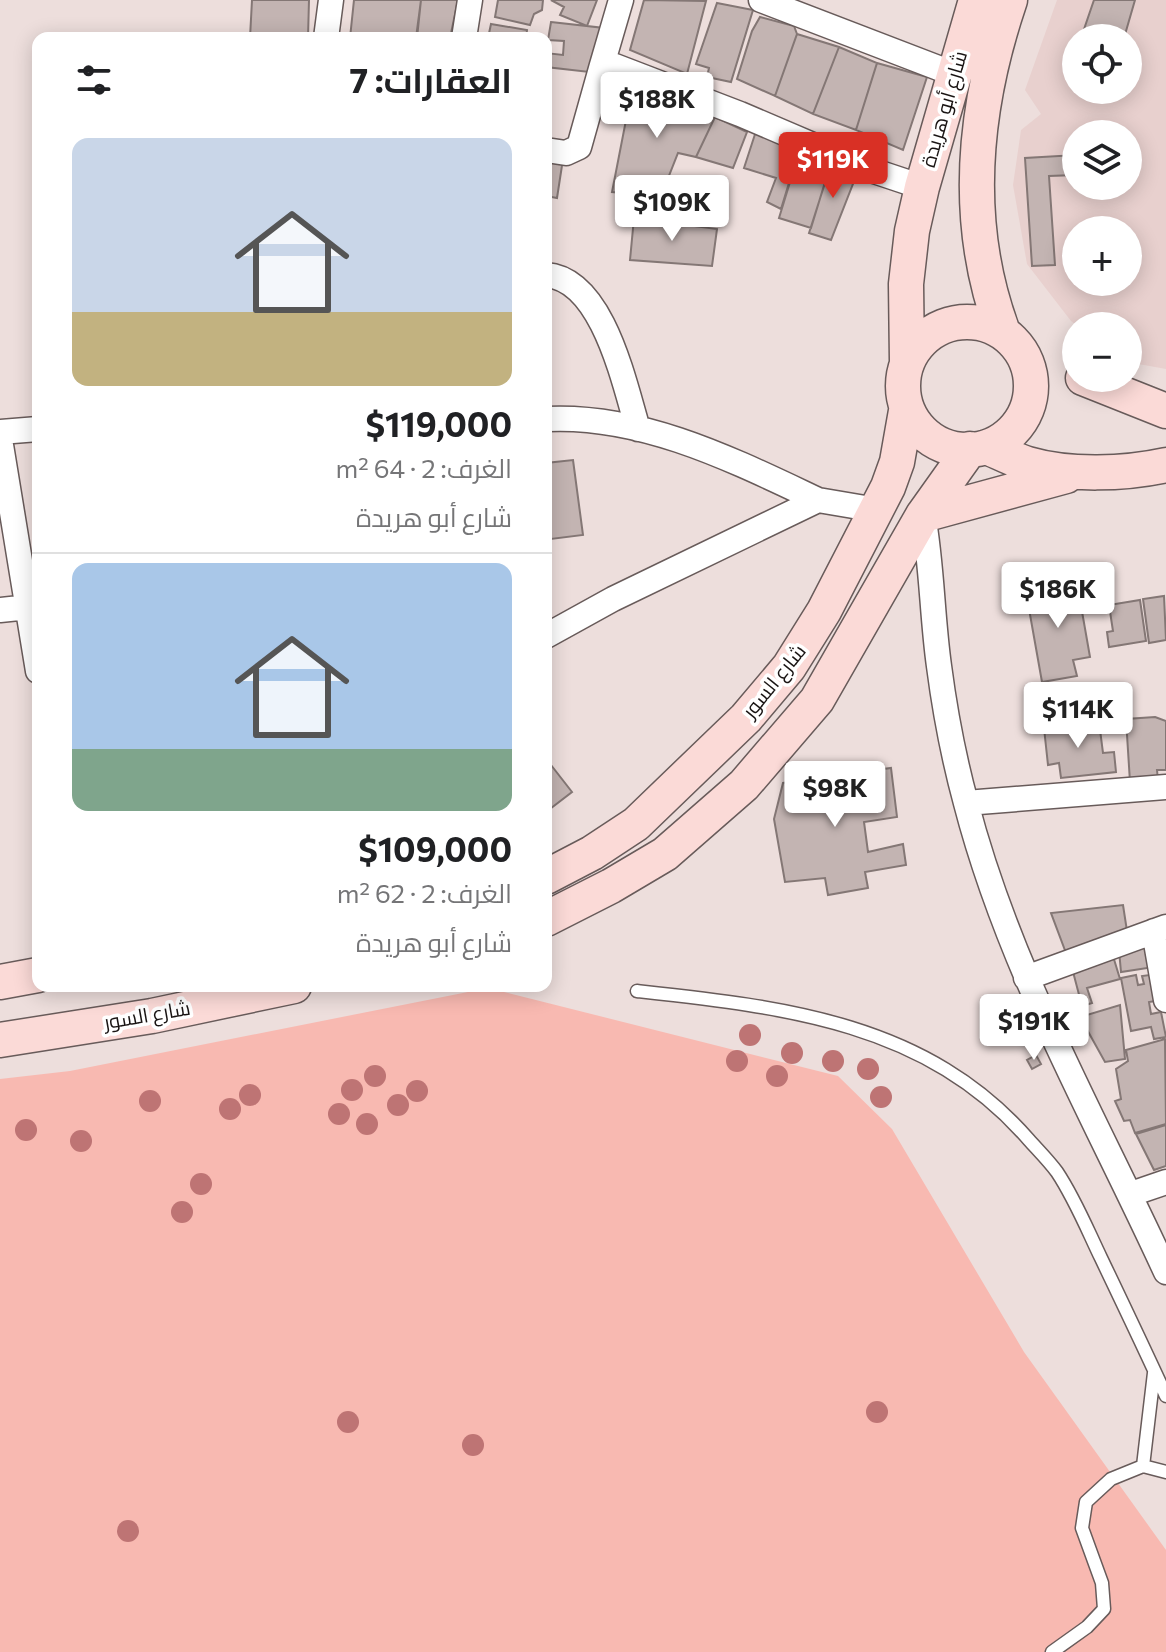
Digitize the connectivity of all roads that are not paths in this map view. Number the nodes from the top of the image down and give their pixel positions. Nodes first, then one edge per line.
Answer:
1 (331, 0) edge
2 (470, 0) edge
3 (621, 0) edge
4 (761, 0) edge
5 (976, 0) edge
6 (1010, 0) edge
7 (806, 8) edge
8 (327, 32) edge
9 (465, 32) edge
10 (602, 65) junction
11 (954, 74) junction
12 (552, 151) edge
13 (922, 187) junction
14 (552, 275) edge
15 (1008, 337) junction
16 (907, 362) junction
17 (1062, 367) edge
18 (1118, 392) edge
19 (906, 411) junction
20 (1166, 411) edge
21 (552, 419) edge
22 (32, 429) edge
23 (638, 429) junction
24 (0, 432) edge
25 (0, 439) edge
26 (979, 448) junction
27 (1166, 465) edge
28 (1086, 471) junction
29 (818, 500) junction
30 (877, 510) junction
31 (923, 515) junction
32 (32, 602) edge
33 (32, 607) edge
34 (0, 610) edge
35 (552, 633) edge
36 (1166, 787) edge
37 (966, 803) junction
38 (552, 874) edge
39 (552, 916) edge
40 (1160, 929) edge
41 (32, 976) edge
42 (1026, 978) junction
43 (0, 982) edge
44 (637, 991) dead end
45 (266, 992) edge
46 (1166, 1000) edge
47 (0, 1040) edge
48 (1166, 1182) edge
49 (1131, 1194) junction
50 (1166, 1272) edge
51 (1154, 1370) junction
52 (1166, 1396) edge
53 (1143, 1466) junction
54 (1166, 1472) edge
55 (1052, 1652) edge

1 - 8 street
2 - 9 street
3 - 10 street
4 - 7 street
5 - 11 main road, شارع أبو هريدة
6 - 15 main road, شارع أبو هريدة
7 - 11 street
10 - 12 street
10 - 13 street
11 - 13 main road, شارع أبو هريدة
13 - 16 main road, شارع أبو هريدة
14 - 23 street
15 - 16 main road
15 - 17 main road
15 - 26 main road
16 - 19 main road
18 - 20 main road
19 - 26 main road
19 - 30 main road, شارع السور
21 - 23 street
22 - 24 street
23 - 29 street
25 - 32 street
26 - 28 main road
26 - 31 main road, شارع السور
27 - 28 main road
28 - 31 main road
29 - 30 street
29 - 35 street
30 - 38 main road, شارع السور
31 - 37 street
31 - 39 main road, شارع السور
33 - 34 street
36 - 37 street
37 - 42 street
40 - 42 street
40 - 46 street
41 - 43 main road
42 - 49 street
44 - 51 lane
45 - 47 main road, شارع السور
48 - 49 street
49 - 50 street
51 - 52 lane
51 - 53 lane
53 - 54 lane
53 - 55 lane

